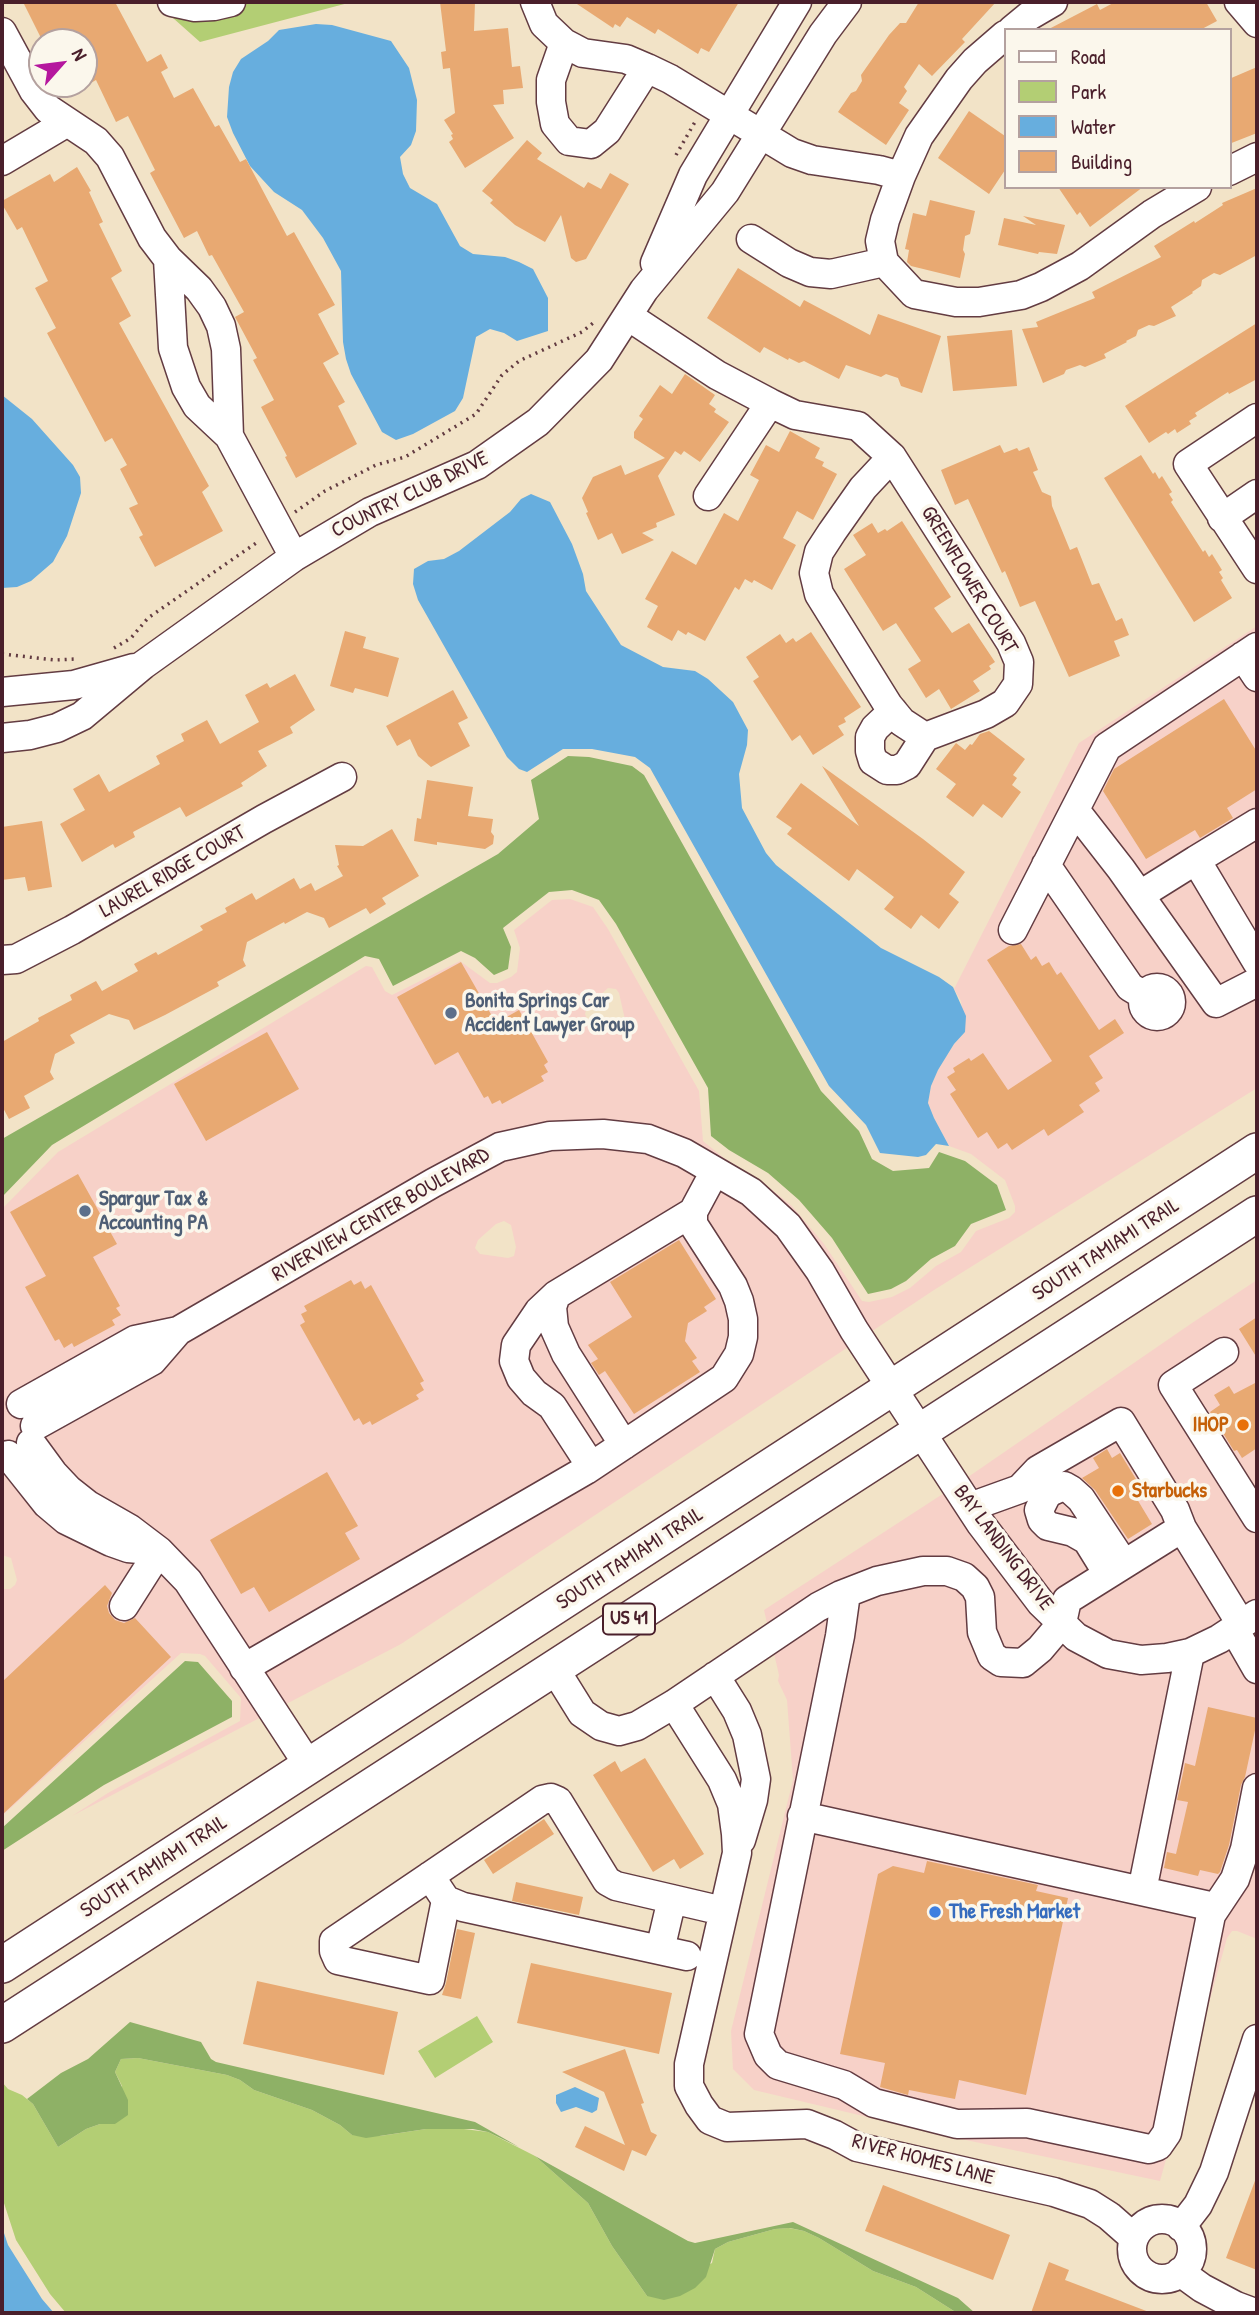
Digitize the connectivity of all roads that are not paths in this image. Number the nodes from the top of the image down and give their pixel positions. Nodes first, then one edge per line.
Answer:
1 (172, 2) edge
2 (232, 2) edge
3 (535, 2) edge
4 (797, 2) edge
5 (847, 2) edge
6 (1053, 2) edge
7 (1239, 2) edge
8 (1257, 23) edge
9 (1014, 28) edge
10 (2, 32) edge
11 (1004, 36) edge
12 (564, 43) junction
13 (647, 68) junction
14 (728, 115) junction
15 (66, 123) junction
16 (762, 134) junction
17 (1257, 157) edge
18 (2, 161) edge
19 (1231, 170) edge
20 (901, 176) junction
21 (1194, 189) edge
22 (751, 239) dead end
23 (168, 259) junction
24 (884, 262) junction
25 (644, 290) junction
26 (628, 316) junction
27 (770, 403) junction
28 (1257, 418) edge
29 (229, 436) junction
30 (892, 457) junction
31 (1257, 494) edge
32 (708, 496) dead end
33 (1222, 518) junction
34 (294, 557) junction
35 (1257, 569) edge
36 (1253, 660) edge
37 (143, 665) junction
38 (2, 692) edge
39 (893, 711) junction
40 (925, 737) junction
41 (2, 738) edge
42 (342, 777) dead end
43 (1075, 810) junction
44 (1257, 823) edge
45 (1196, 860) junction
46 (1046, 865) junction
47 (1140, 895) junction
48 (1013, 930) dead end
49 (2, 960) edge
50 (1257, 962) edge
51 (1257, 982) edge
52 (1216, 1003) junction
53 (1257, 1151) edge
54 (715, 1171) junction
55 (693, 1212) junction
56 (1257, 1214) edge
57 (556, 1295) junction
58 (1224, 1352) dead end
59 (893, 1389) junction
60 (17, 1431) edge
61 (920, 1431) junction
62 (617, 1434) junction
63 (591, 1466) junction
64 (1020, 1489) junction
65 (970, 1507) junction
66 (1257, 1518) edge
67 (1182, 1528) junction
68 (159, 1552) junction
69 (1109, 1574) junction
70 (846, 1593) junction
71 (124, 1606) dead end
72 (1244, 1622) edge
73 (1062, 1623) junction
74 (1190, 1653) junction
75 (244, 1668) junction
76 (554, 1668) junction
77 (1257, 1669) edge
78 (715, 1676) junction
79 (674, 1704) junction
80 (309, 1766) junction
81 (1257, 1788) edge
82 (802, 1816) junction
83 (737, 1853) junction
84 (430, 1876) junction
85 (1142, 1891) junction
86 (672, 1899) junction
87 (446, 1900) junction
88 (1214, 1907) junction
89 (723, 1911) junction
90 (2, 1965) edge
91 (2, 2025) edge
92 (1257, 2039) edge
93 (1246, 2109) edge
94 (1181, 2227) junction
95 (1134, 2238) junction
96 (1180, 2272) junction
97 (1255, 2313) edge

1 - 2 street
3 - 12 street
4 - 14 street, COUNTRY CLUB DRIVE
5 - 16 street, COUNTRY CLUB DRIVE
6 - 9 street
7 - 8 street
10 - 15 street
11 - 20 street
12 - 13 street
12 - 13 street
13 - 14 street
14 - 16 street
14 - 25 street, COUNTRY CLUB DRIVE
15 - 18 street
15 - 23 street
16 - 20 street
16 - 25 street, COUNTRY CLUB DRIVE
17 - 19 street
20 - 24 street
21 - 24 street
22 - 24 street
23 - 29 street
23 - 29 street
25 - 26 street, COUNTRY CLUB DRIVE
26 - 27 street, GREENFLOWER COURT
26 - 34 street, COUNTRY CLUB DRIVE
27 - 30 street, GREENFLOWER COURT
27 - 32 street
28 - 33 street
29 - 34 street
30 - 39 street
30 - 40 street, GREENFLOWER COURT
31 - 33 street
33 - 35 street
34 - 37 street, COUNTRY CLUB DRIVE
36 - 43 street
37 - 38 street, COUNTRY CLUB DRIVE
37 - 41 street, COUNTRY CLUB DRIVE
39 - 40 street
39 - 40 street
42 - 49 street, LAUREL RIDGE COURT
43 - 46 street
43 - 47 street
44 - 45 street
45 - 47 street
45 - 50 street
46 - 48 street
46 - 52 street
47 - 52 street
51 - 52 street
53 - 59 main road, SOUTH TAMIAMI TRAIL / US 41
54 - 55 street
54 - 59 street, RIVERVIEW CENTER BOULEVARD
54 - 60 street, RIVERVIEW CENTER BOULEVARD
55 - 57 street
55 - 62 street
56 - 61 main road, US 41
57 - 62 street
57 - 63 street
58 - 66 street
59 - 61 street, RIVERVIEW CENTER BOULEVARD
59 - 80 main road, SOUTH TAMIAMI TRAIL / US 41
60 - 68 street, RIVERVIEW CENTER BOULEVARD
61 - 65 street, BAY LANDING DRIVE
61 - 76 main road, US 41
62 - 63 street
63 - 75 street
64 - 65 street
64 - 67 street
64 - 69 street
65 - 73 street, BAY LANDING DRIVE
67 - 69 street
67 - 72 street
68 - 71 street
68 - 75 street
69 - 73 street
70 - 73 street
70 - 78 street
70 - 82 street
72 - 74 street, BAY LANDING DRIVE
72 - 77 street
73 - 74 street, BAY LANDING DRIVE
74 - 85 street
75 - 80 street
76 - 79 street
76 - 91 main road, US 41
78 - 79 street
78 - 83 street
79 - 83 street, RIVER HOMES LANE
80 - 90 main road, SOUTH TAMIAMI TRAIL / US 41
81 - 88 street
82 - 85 street
82 - 88 street
83 - 89 street, RIVER HOMES LANE
84 - 86 street
84 - 87 street
84 - 87 street
85 - 88 street
86 - 87 street
86 - 89 street
89 - 95 street, RIVER HOMES LANE
92 - 93 street
93 - 94 street
94 - 95 street
94 - 96 street
95 - 96 street
96 - 97 street

